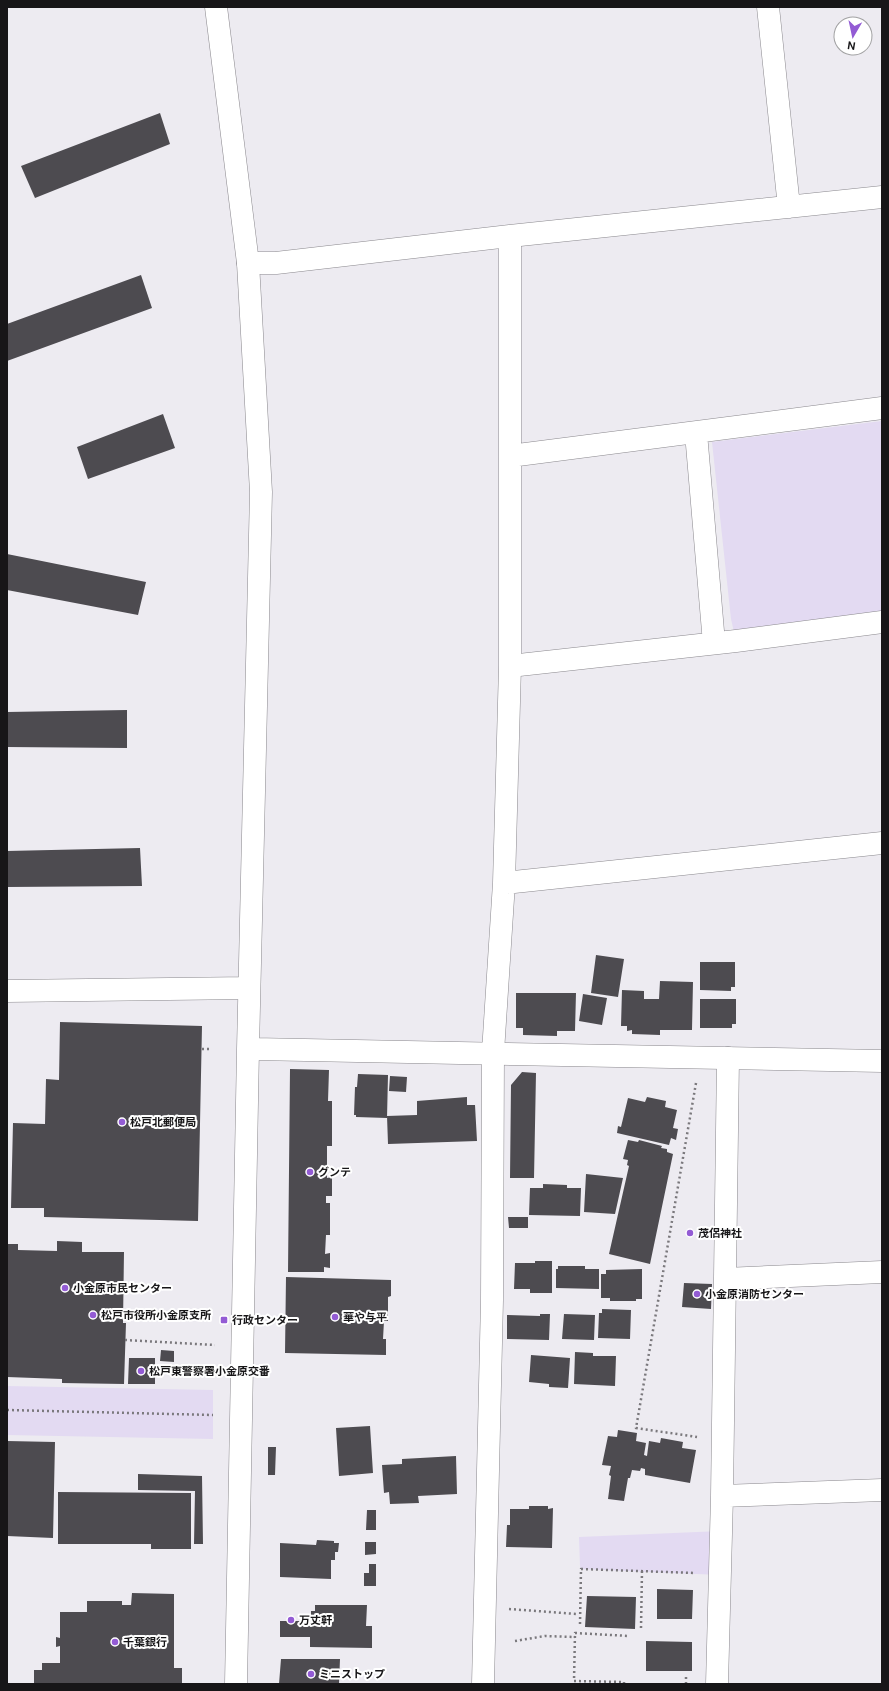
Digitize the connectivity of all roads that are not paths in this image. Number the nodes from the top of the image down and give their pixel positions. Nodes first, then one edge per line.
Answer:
1 (216, 7) edge
2 (768, 7) edge
3 (882, 197) edge
4 (789, 207) junction
5 (510, 236) junction
6 (248, 263) junction
7 (882, 408) edge
8 (696, 433) junction
9 (510, 456) junction
10 (882, 622) edge
11 (714, 643) junction
12 (510, 666) junction
13 (882, 843) edge
14 (504, 883) junction
15 (249, 988) junction
16 (7, 991) edge
17 (248, 1049) junction
18 (493, 1052) junction
19 (728, 1058) junction
20 (882, 1061) edge
21 (882, 1272) edge
22 (725, 1279) junction
23 (882, 1490) edge
24 (722, 1496) junction
25 (236, 1684) edge
26 (483, 1684) edge
27 (717, 1684) edge

1 - 6 street
2 - 4 street
3 - 4 street
4 - 5 street
5 - 6 street
5 - 9 street
6 - 15 street
7 - 8 street
8 - 9 street
8 - 11 street
9 - 12 street
10 - 11 street
11 - 12 street
12 - 14 street
13 - 14 street
14 - 18 street
15 - 16 street
15 - 17 street
17 - 18 street
17 - 25 street
18 - 19 street
18 - 26 street
19 - 20 street
19 - 22 street
21 - 22 street
22 - 24 street
23 - 24 street
24 - 27 street

